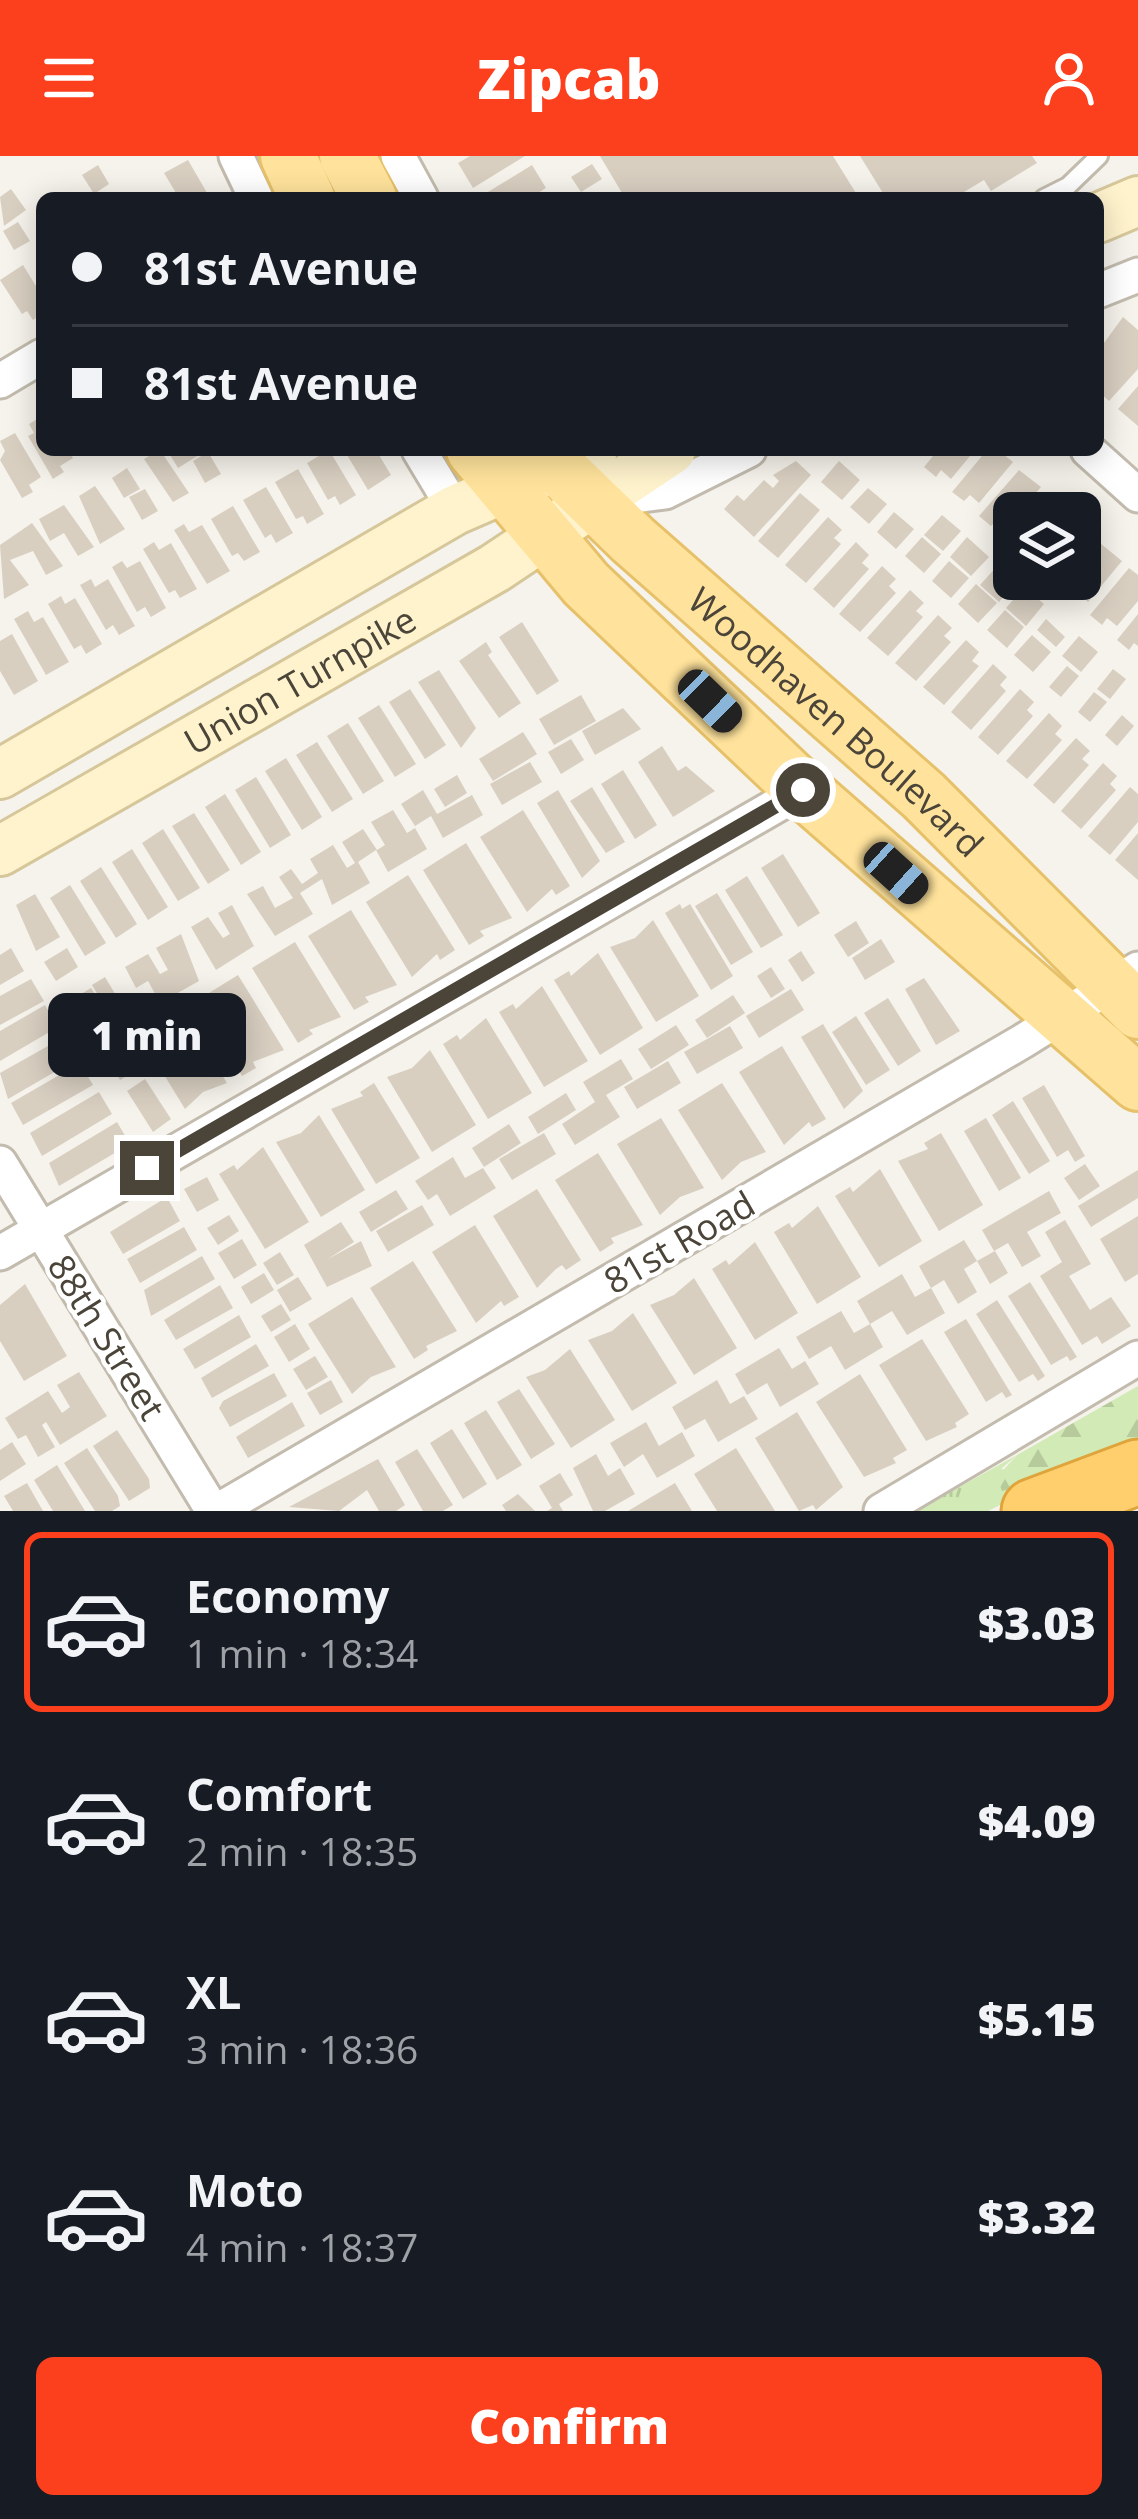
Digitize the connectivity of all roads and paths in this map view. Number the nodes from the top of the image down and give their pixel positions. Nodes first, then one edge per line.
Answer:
1 (236, 156) edge
2 (288, 156) edge
3 (347, 156) edge
4 (398, 156) edge
5 (1100, 156) edge
6 (253, 192) edge
7 (304, 192) edge
8 (367, 192) edge
9 (418, 192) edge
10 (1056, 192) edge
11 (1138, 201) edge
12 (1104, 215) edge
13 (1138, 233) edge
14 (1104, 247) edge
15 (1138, 275) edge
16 (1104, 289) edge
17 (36, 360) edge
18 (0, 381) edge
19 (423, 456) edge
20 (613, 456) edge
21 (737, 456) edge
22 (1095, 456) edge
23 (547, 463) edge
24 (1138, 495) edge
25 (455, 510) junction
26 (543, 534) junction
27 (0, 774) edge
28 (803, 790) junction
29 (0, 851) edge
30 (1132, 989) edge
31 (1060, 1018) junction
32 (1138, 1083) edge
33 (0, 1163) edge
34 (41, 1229) junction
35 (0, 1253) edge
36 (1138, 1358) edge
37 (1138, 1472) edge
38 (215, 1511) edge
39 (881, 1511) edge
40 (1034, 1511) edge

1 - 6 street
2 - 7 main road
3 - 8 main road
4 - 9 street
5 - 10 lane
11 - 12 main road
13 - 14 main road
15 - 16 street
17 - 18 street
19 - 25 street
20 - 23 main road, Union Turnpike
21 - 23 street, Union Turnpike
22 - 24 street
23 - 25 main road, Union Turnpike
23 - 26 main road, Woodhaven Boulevard
23 - 30 main road, Woodhaven Boulevard
25 - 27 main road, Union Turnpike
26 - 28 main road, Woodhaven Boulevard
26 - 29 main road, Union Turnpike
28 - 31 main road, Woodhaven Boulevard
28 - 34 street
30 - 31 street, 81st Road
31 - 32 main road, Woodhaven Boulevard
31 - 38 street, 81st Road
33 - 34 street, 88th Street
34 - 35 street
34 - 38 street, 88th Street
36 - 39 street
37 - 40 highway

